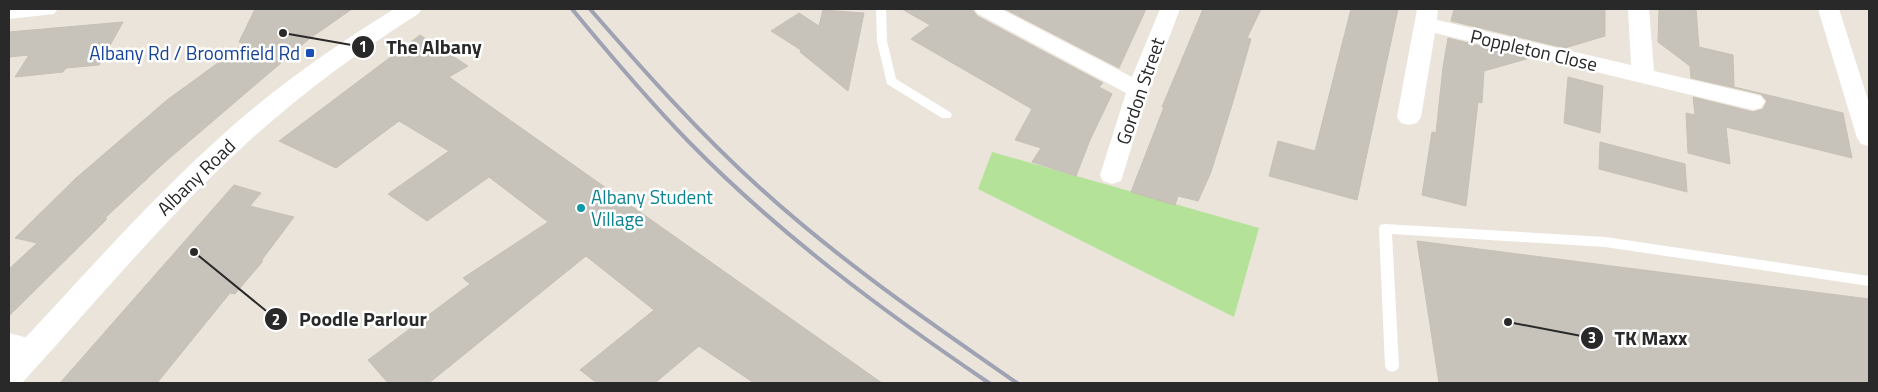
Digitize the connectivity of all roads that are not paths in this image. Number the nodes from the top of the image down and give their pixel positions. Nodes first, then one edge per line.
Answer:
1 (47, 9) edge
2 (410, 9) edge
3 (881, 9) edge
4 (985, 9) edge
5 (1170, 9) edge
6 (1639, 9) edge
7 (1828, 9) edge
8 (9, 12) edge
9 (1427, 17) edge
10 (1643, 76) junction
11 (1138, 90) junction
12 (1753, 102) dead end
13 (946, 115) dead end
14 (1409, 117) dead end
15 (1869, 138) edge
16 (1112, 175) dead end
17 (1869, 280) edge
18 (21, 348) edge
19 (1392, 366) dead end
20 (9, 376) edge

1 - 8 street
2 - 18 street, Albany Road
3 - 13 lane
4 - 11 street
5 - 11 street, Gordon Street
6 - 10 street
7 - 15 street
9 - 10 street, Poppleton Close
9 - 14 street, Poppleton Close
10 - 12 street, Poppleton Close
11 - 16 street, Gordon Street
17 - 19 lane
18 - 20 street, Albany Road

